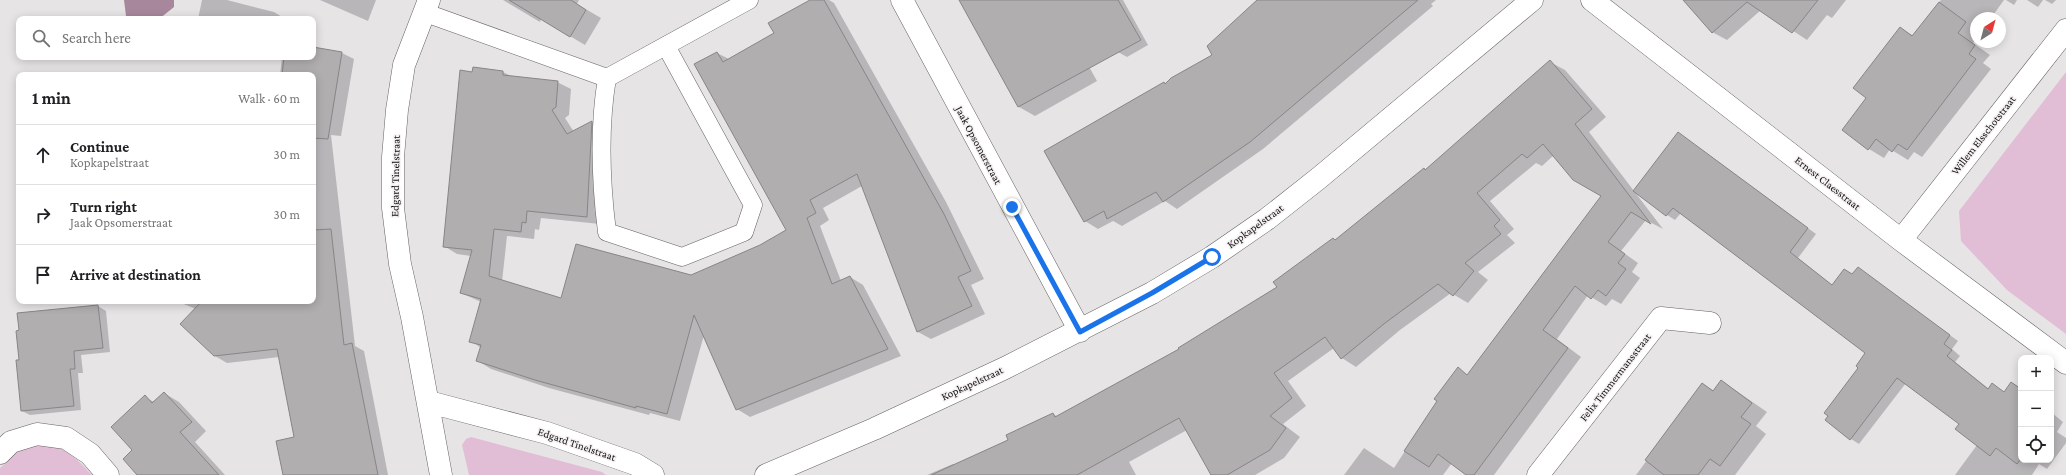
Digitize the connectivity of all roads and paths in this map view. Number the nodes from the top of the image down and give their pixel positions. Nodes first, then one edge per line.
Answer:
1 (749, 0) edge
2 (902, 0) edge
3 (1532, 0) edge
4 (1592, 0) edge
5 (426, 6) edge
6 (2066, 30) edge
7 (666, 46) junction
8 (607, 78) junction
9 (1901, 240) junction
10 (1710, 323) dead end
11 (1080, 332) junction
12 (2066, 363) edge
13 (429, 402) junction
14 (0, 453) edge
15 (108, 475) edge
16 (442, 475) edge
17 (653, 475) edge
18 (766, 475) edge
19 (1538, 475) edge

1 - 7 lane
2 - 11 street, Jaak Opsomerstraat
3 - 11 street, Kopkapelstraat
4 - 9 street, Ernest Claesstraat
5 - 8 lane
5 - 13 street, Edgard Tinelstraat
6 - 9 street, Willem Elsschotstraat
7 - 8 lane
7 - 8 lane
9 - 12 street, Ernest Claesstraat
10 - 19 street, Felix Timmermansstraat
11 - 18 street, Kopkapelstraat
13 - 16 street, Edgard Tinelstraat
13 - 17 street, Edgard Tinelstraat
14 - 15 street

